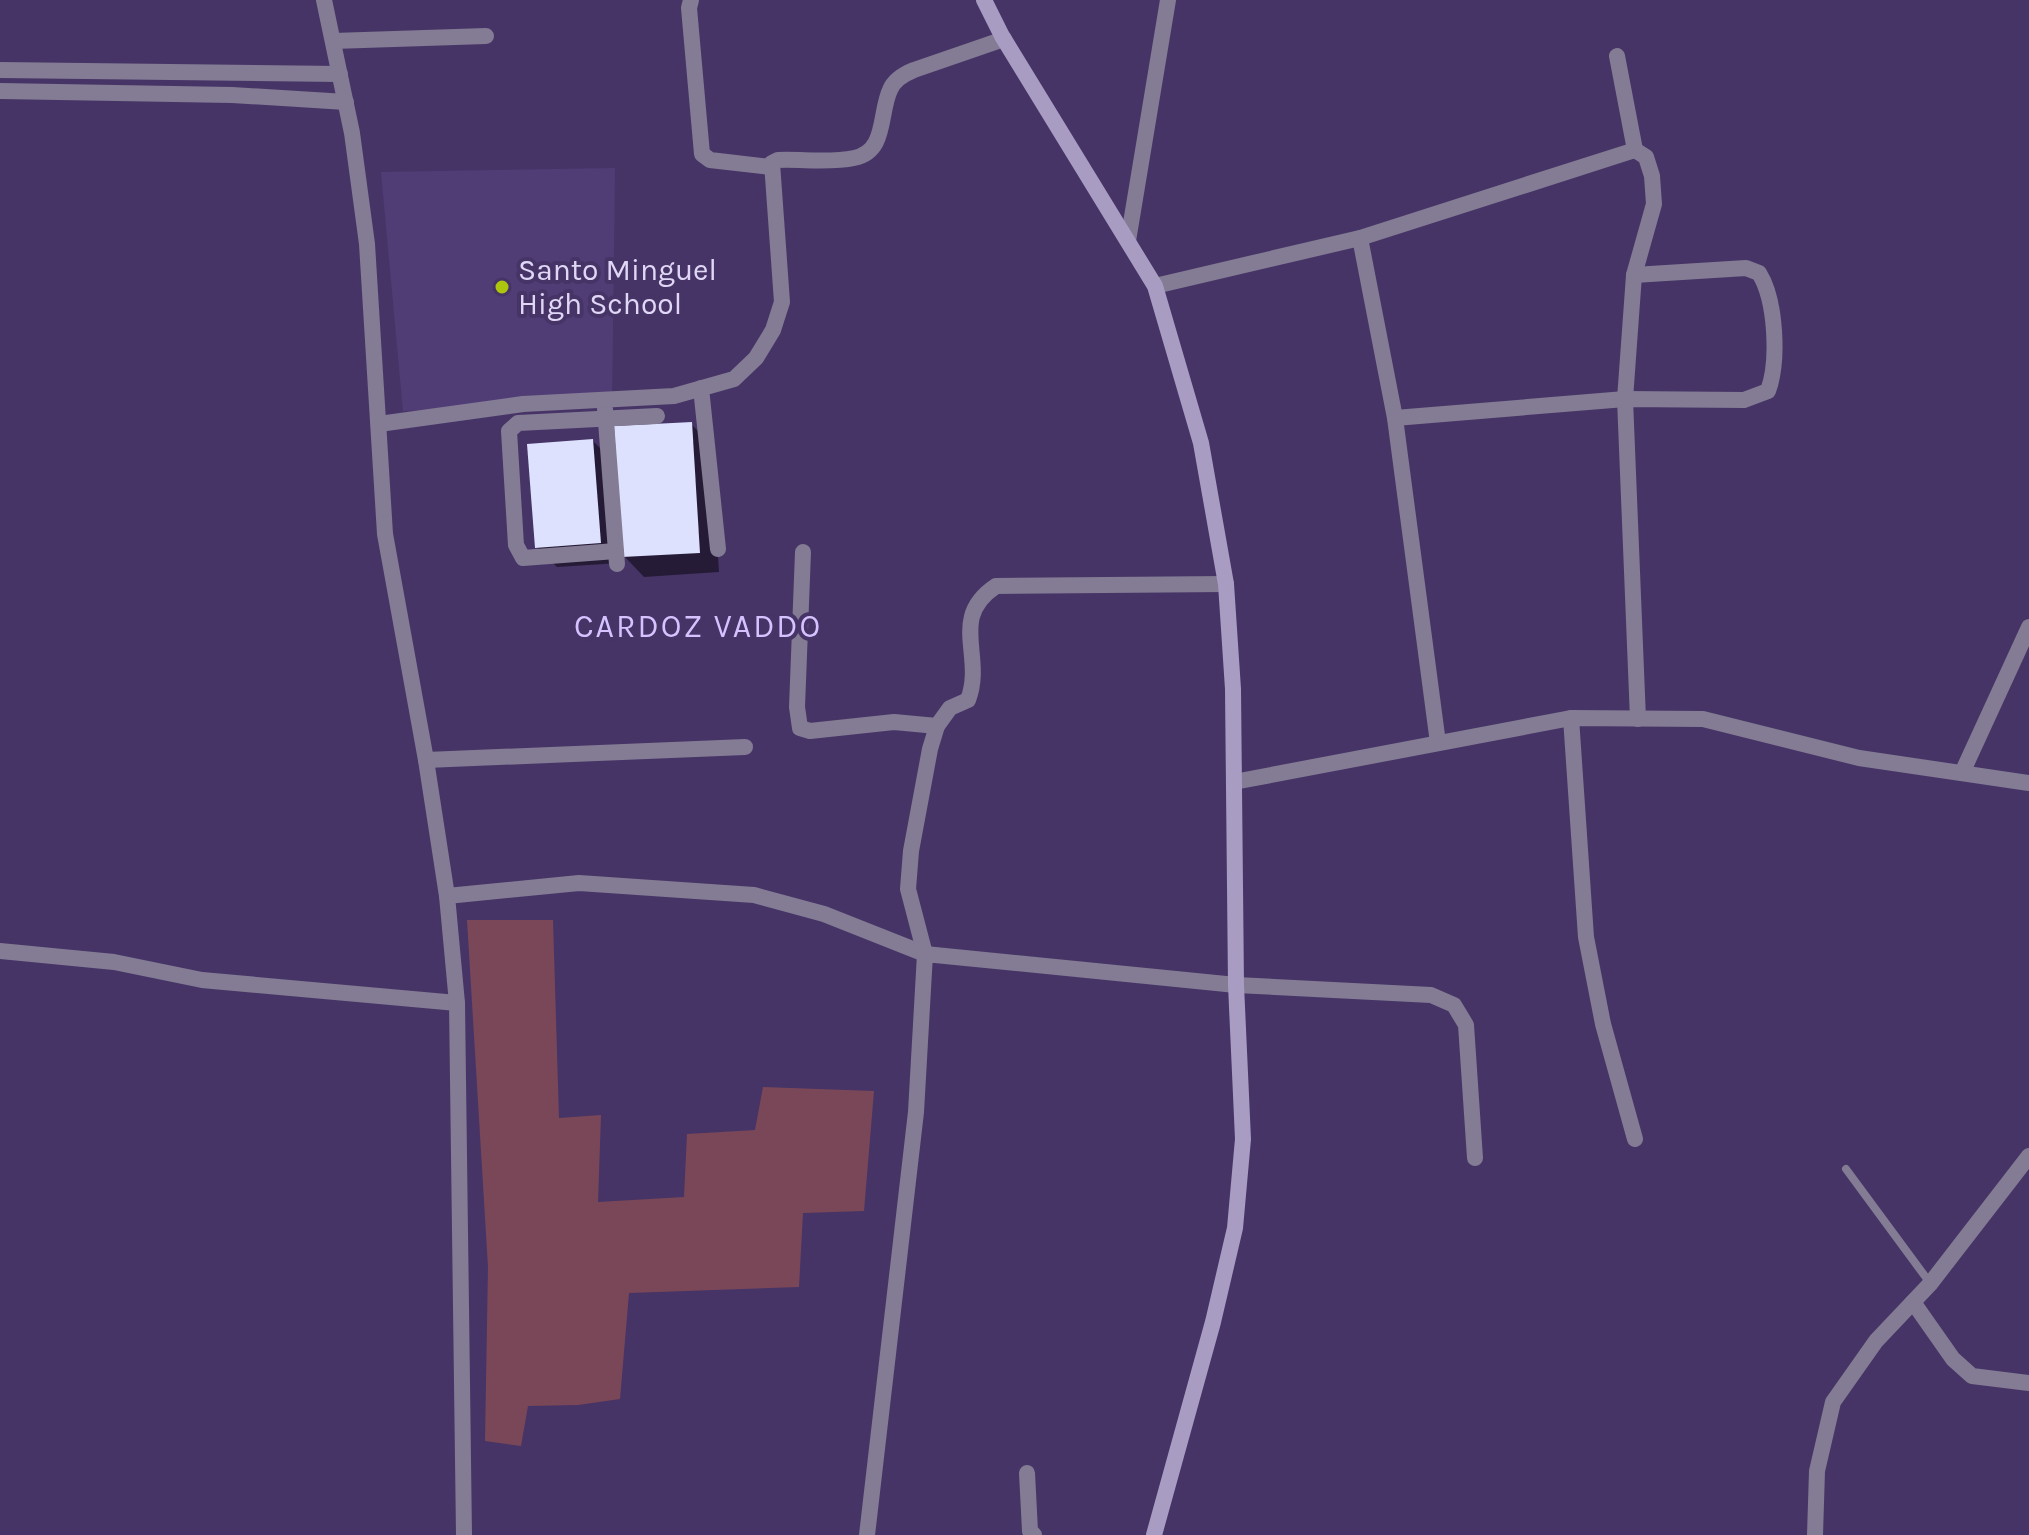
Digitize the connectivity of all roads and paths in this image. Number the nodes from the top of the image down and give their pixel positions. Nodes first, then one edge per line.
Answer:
1 (324, 0) edge
2 (691, 0) edge
3 (984, 0) edge
4 (1168, 0) edge
5 (486, 36) dead end
6 (1004, 39) junction
7 (333, 41) junction
8 (1617, 56) dead end
9 (0, 70) edge
10 (340, 74) junction
11 (0, 91) edge
12 (346, 102) junction
13 (1635, 150) junction
14 (771, 167) junction
15 (1360, 238) junction
16 (1128, 241) junction
17 (1634, 275) junction
18 (1155, 286) junction
19 (701, 388) junction
20 (1625, 399) junction
21 (604, 400) junction
22 (657, 416) dead end
23 (1395, 418) junction
24 (606, 420) junction
25 (379, 424) junction
26 (718, 549) dead end
27 (803, 552) dead end
28 (1226, 584) junction
29 (2029, 627) edge
30 (1571, 718) junction
31 (1638, 719) junction
32 (937, 726) junction
33 (1438, 743) junction
34 (745, 747) dead end
35 (426, 760) junction
36 (1962, 773) junction
37 (1234, 782) junction
38 (2029, 783) edge
39 (447, 896) junction
40 (0, 951) edge
41 (925, 954) junction
42 (1236, 985) junction
43 (457, 1003) junction
44 (1635, 1139) dead end
45 (2029, 1156) edge
46 (1475, 1158) dead end
47 (1846, 1169) dead end
48 (1930, 1284) junction
49 (1913, 1302) junction
50 (2029, 1383) edge
51 (1027, 1473) dead end
52 (464, 1535) edge
53 (867, 1535) edge
54 (1034, 1535) edge
55 (1154, 1535) edge
56 (1815, 1535) edge

1 - 7 street
2 - 14 street
3 - 6 main road
4 - 16 street
5 - 7 street
6 - 14 street
6 - 16 main road
7 - 10 street
8 - 13 street
9 - 10 street
10 - 12 street
11 - 12 street
12 - 25 street
13 - 15 street
13 - 17 street
14 - 19 street
15 - 18 street
15 - 23 street
16 - 18 main road
17 - 20 street
17 - 20 street
18 - 28 main road
19 - 21 street
19 - 26 street
20 - 23 street
20 - 31 street
21 - 24 street
21 - 25 street
22 - 24 street
23 - 33 street
24 - 24 street
25 - 35 street
27 - 32 street
28 - 32 street
28 - 37 main road
29 - 36 street
30 - 31 street
30 - 33 street
30 - 44 street
31 - 36 street
32 - 41 street
33 - 37 street
34 - 35 street
35 - 39 street
36 - 38 street
37 - 42 main road
39 - 41 street
39 - 43 street
40 - 43 street
41 - 42 street
41 - 53 street
42 - 46 street
42 - 55 main road
43 - 52 street
45 - 48 street
47 - 48 lane
48 - 49 street
49 - 50 street
49 - 56 street
51 - 54 street

